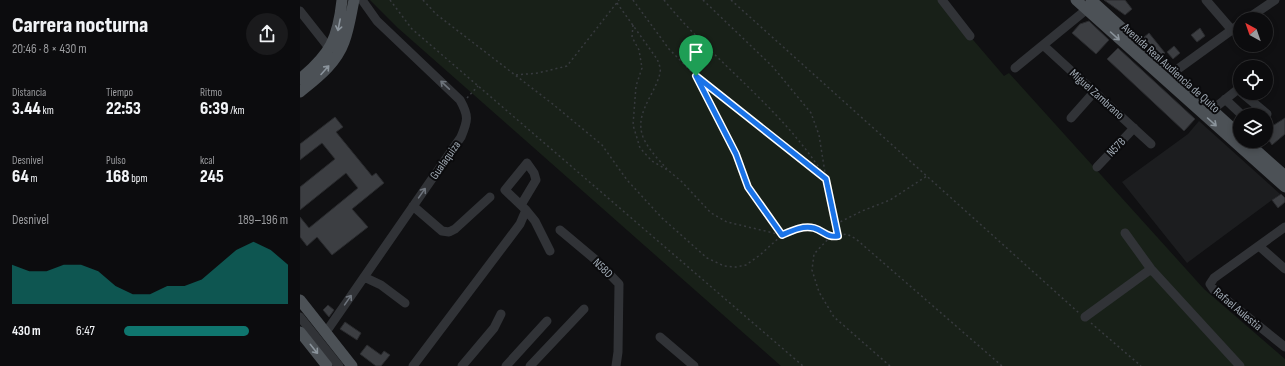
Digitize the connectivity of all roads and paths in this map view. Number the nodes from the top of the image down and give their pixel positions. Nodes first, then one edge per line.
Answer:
1 (342, 0) edge
2 (354, 0) edge
3 (362, 0) edge
4 (390, 0) edge
5 (423, 0) edge
6 (619, 0) edge
7 (633, 0) edge
8 (664, 0) edge
9 (703, 0) edge
10 (731, 0) edge
11 (942, 0) edge
12 (1076, 0) edge
13 (1206, 0) edge
14 (1275, 0) edge
15 (617, 2) junction
16 (1092, 3) edge
17 (300, 11) edge
18 (1257, 12) edge
19 (633, 25) junction
20 (1232, 29) joint
21 (970, 36) dead end
22 (1043, 45) junction
23 (330, 48) junction
24 (1015, 68) dead end
25 (1171, 74) junction
26 (515, 75) junction
27 (696, 76) junction
28 (300, 79) edge
29 (478, 86) junction
30 (1095, 91) junction
31 (300, 92) edge
32 (1233, 93) edge
33 (1225, 99) junction
34 (1250, 100) edge
35 (465, 108) junction
36 (1235, 108) edge
37 (1260, 108) edge
38 (1212, 110) junction
39 (1071, 118) dead end
40 (1134, 128) junction
41 (1233, 129) edge
42 (1151, 144) dead end
43 (1254, 148) edge
44 (1097, 166) dead end
45 (669, 171) junction
46 (927, 176) junction
47 (1285, 176) edge
48 (826, 179) junction
49 (1285, 187) edge
50 (490, 197) dead end
51 (413, 206) junction
52 (836, 224) junction
53 (1285, 227) edge
54 (560, 230) dead end
55 (1125, 232) dead end
56 (782, 235) junction
57 (838, 236) junction
58 (830, 237) junction
59 (1259, 246) junction
60 (550, 250) dead end
61 (1151, 269) junction
62 (1285, 269) edge
63 (364, 277) junction
64 (300, 300) edge
65 (405, 303) dead end
66 (300, 306) edge
67 (584, 309) dead end
68 (501, 314) dead end
69 (300, 317) edge
70 (1085, 318) junction
71 (547, 321) dead end
72 (300, 332) edge
73 (326, 332) junction
74 (660, 337) dead end
75 (1285, 347) edge
76 (327, 366) edge
77 (339, 366) edge
78 (348, 366) edge
79 (352, 366) edge
80 (413, 366) edge
81 (462, 366) edge
82 (506, 366) edge
83 (530, 366) edge
84 (616, 366) edge
85 (694, 366) edge
86 (803, 366) edge
87 (890, 366) edge
88 (1002, 366) edge
89 (1141, 366) edge
90 (1240, 366) edge

1 -> 23 main road
31 -> 2 main road
35 -> 3 street
4 - 29 path
5 - 26 path
6 - 15 path
7 - 27 path
8 - 48 path
9 - 48 path
10 - 46 path
11 - 21 street
12 - 16 main road, Avenida Real Audiencia de Quito
13 - 20 street
14 - 18 street
15 - 19 path
15 - 26 path
16 - 22 street
16 - 25 main road, Avenida Real Audiencia de Quito
16 -> 49 main road, Avenida Real Audiencia de Quito
17 - 23 street
19 - 45 path
19 - 45 path
20 - 25 street
22 - 24 street
22 - 30 street, Miguel Zambrano
23 - 28 main road
25 - 38 main road, Avenida Real Audiencia de Quito
26 - 56 path
27 - 48 path
27 - 56 path
29 - 35 path
29 - 86 path
30 - 39 street
30 - 40 street, Miguel Zambrano
32 - 33 street
33 - 36 street
33 - 38 street
34 - 37 street
51 -> 35 street, Gualaquiza
38 - 41 main road, Avenida Real Audiencia de Quito
40 - 42 street, Miguel Zambrano
40 - 44 street, N57B
43 - 47 main road
45 - 56 path
46 - 52 path
46 - 70 path
48 - 52 path
50 - 51 street
51 - 63 street, Gualaquiza
52 - 57 path
53 - 59 street, Rafael Aulestia
54 - 84 street, N58D
55 - 61 street
56 - 58 path
57 - 58 path
57 - 88 path
58 - 87 path
59 - 62 street
59 - 75 street, Rafael Aulestia
60 - 80 street
61 - 70 street
61 - 90 street
63 - 65 street
73 -> 63 street, Gualaquiza
64 - 73 main road
66 - 78 street
67 - 83 street
68 - 81 street
69 - 77 street
70 - 89 path
71 - 82 street
72 -> 76 main road
73 - 79 main road
74 - 85 street

